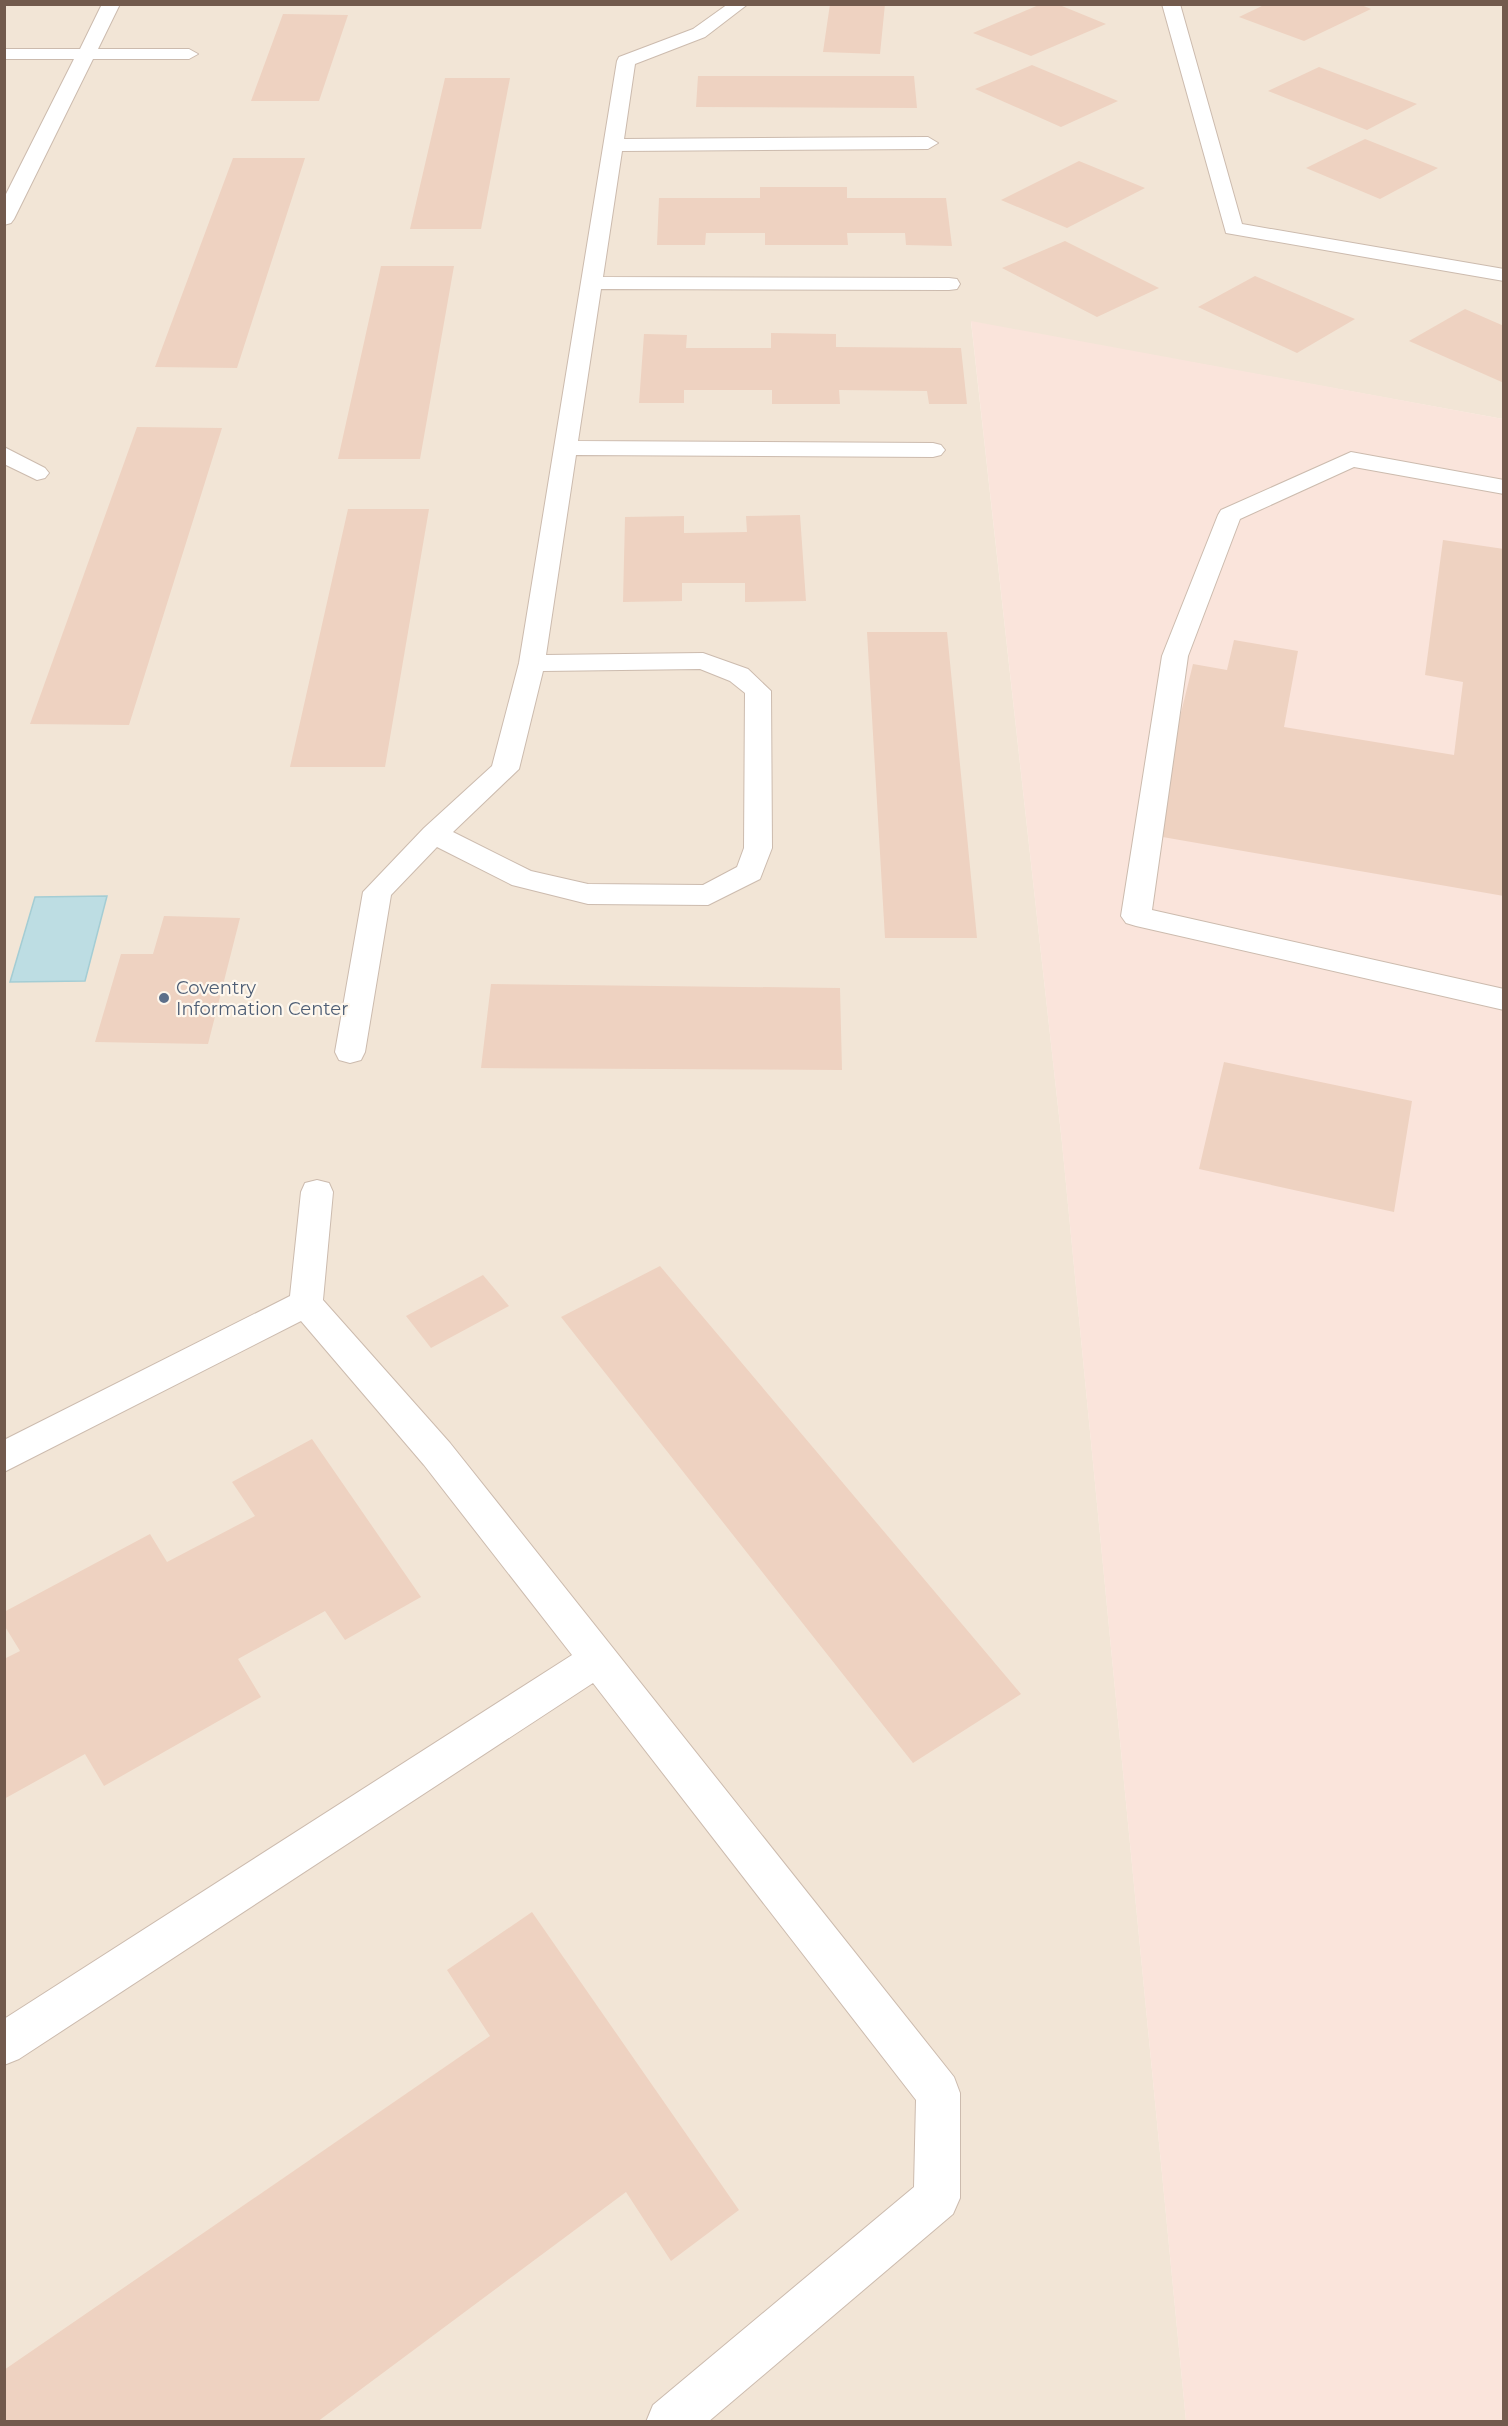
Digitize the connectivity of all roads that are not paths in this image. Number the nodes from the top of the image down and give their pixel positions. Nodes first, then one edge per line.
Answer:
1 (111, 4) edge
2 (740, 4) edge
3 (1171, 4) edge
4 (4, 54) edge
5 (86, 54) junction
6 (189, 54) dead end
7 (928, 143) dead end
8 (613, 145) junction
9 (4, 219) edge
10 (1503, 275) edge
11 (591, 284) junction
12 (949, 284) dead end
13 (565, 448) junction
14 (933, 450) dead end
15 (4, 454) edge
16 (37, 473) dead end
17 (1503, 487) edge
18 (532, 663) junction
19 (434, 834) junction
20 (1503, 1000) edge
21 (350, 1052) dead end
22 (317, 1192) dead end
23 (306, 1303) junction
24 (4, 1457) edge
25 (597, 1660) junction
26 (4, 2044) edge
27 (670, 2421) edge

1 - 5 street
2 - 8 street
3 - 10 street
4 - 5 street
5 - 6 street
5 - 9 street
7 - 8 street
8 - 11 street
11 - 12 street
11 - 13 street
13 - 14 street
13 - 18 street
15 - 16 street
17 - 20 street
18 - 19 street
18 - 19 street
19 - 21 street
22 - 23 street
23 - 24 street
23 - 25 street
25 - 26 street
25 - 27 street

